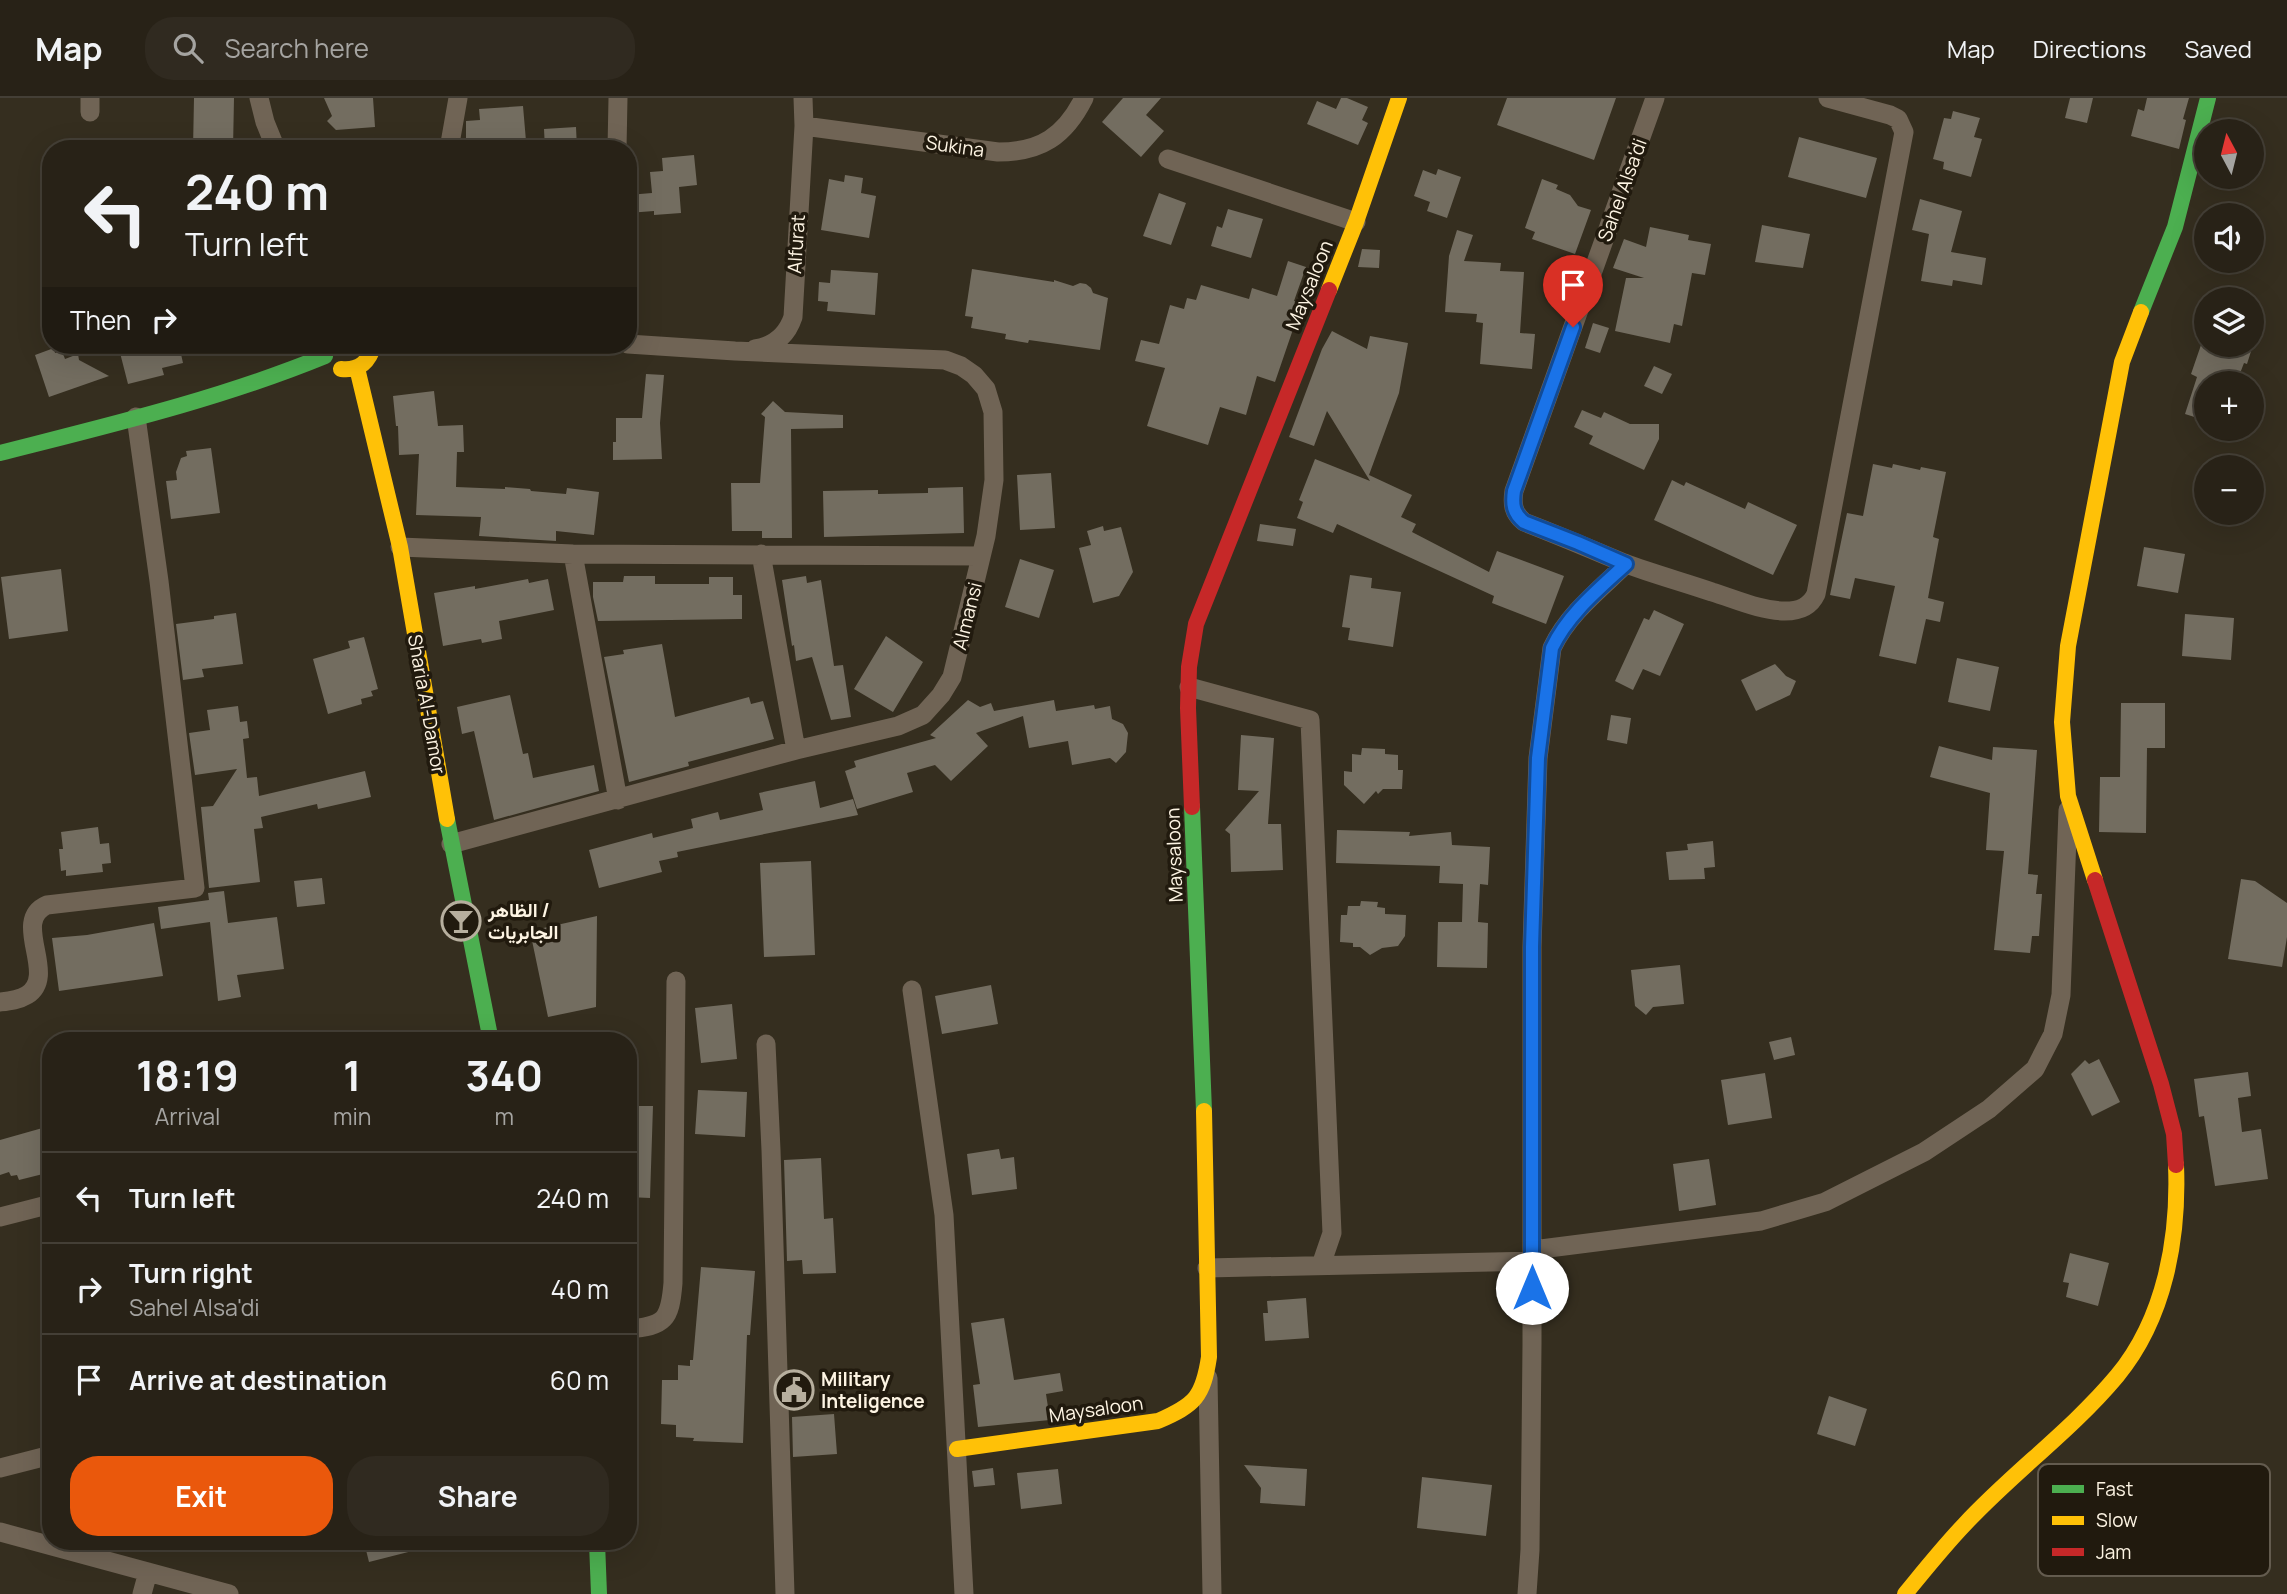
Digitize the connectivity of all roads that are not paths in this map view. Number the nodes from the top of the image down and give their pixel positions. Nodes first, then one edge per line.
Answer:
1 (259, 98) edge
2 (458, 98) edge
3 (618, 98) edge
4 (803, 98) edge
5 (1084, 98) edge
6 (1399, 98) edge
7 (1655, 98) edge
8 (1828, 98) edge
9 (2208, 98) edge
10 (804, 126) junction
11 (272, 140) edge
12 (451, 140) edge
13 (617, 140) edge
14 (1168, 159) dead end
15 (1356, 222) junction
16 (637, 345) edge
17 (735, 351) junction
18 (319, 354) edge
19 (326, 354) edge
20 (371, 354) edge
21 (357, 368) junction
22 (136, 417) junction
23 (0, 453) edge
24 (400, 547) junction
25 (573, 554) junction
26 (761, 554) junction
27 (981, 556) junction
28 (1626, 564) junction
29 (1189, 687) junction
30 (796, 750) junction
31 (2068, 796) junction
32 (618, 800) junction
33 (451, 844) junction
34 (676, 981) dead end
35 (912, 990) dead end
36 (0, 1002) edge
37 (489, 1032) edge
38 (766, 1044) dead end
39 (42, 1206) edge
40 (0, 1217) edge
41 (1533, 1255) junction
42 (1321, 1265) junction
43 (1207, 1268) junction
44 (637, 1327) edge
45 (1208, 1374) junction
46 (957, 1449) junction
47 (42, 1457) edge
48 (0, 1468) edge
49 (0, 1532) edge
50 (42, 1543) edge
51 (67, 1550) edge
52 (597, 1550) edge
53 (149, 1572) junction
54 (142, 1594) edge
55 (229, 1594) edge
56 (600, 1594) edge
57 (785, 1594) edge
58 (964, 1594) edge
59 (1212, 1594) edge
60 (1527, 1594) edge
61 (1905, 1594) edge

1 - 11 street
2 - 12 street
3 - 13 street
4 - 10 street, Alfurat
5 - 10 street, Sukina
6 - 15 street, Maysaloon
7 - 28 street, Sahel Alsa'di
8 - 28 street, Sahel Alsa'di
9 - 31 street
10 - 17 street, Alfurat
14 - 15 street
15 - 29 street, Maysaloon
16 - 17 street, Almansi
17 - 27 street, Almansi
18 - 22 street
19 - 21 street
20 - 21 street
21 - 24 street, Sharia Al-Damor
22 - 23 street
22 - 36 street
24 - 25 street
24 - 33 street, Sharia Al-Damor
25 - 26 street
25 - 32 street
26 - 27 street
26 - 30 street
27 - 30 street, Almansi
28 - 41 street
29 - 42 street
29 - 43 street, Maysaloon
30 - 32 street, Almansi
31 - 41 street
31 - 61 street
32 - 33 street, Almansi
33 - 37 street, Sharia Al-Damor
34 - 44 street
35 - 46 street
38 - 57 street
39 - 40 street
41 - 42 street
41 - 60 street
42 - 43 street
43 - 45 street, Maysaloon
45 - 46 street, Maysaloon
45 - 59 street
46 - 58 street
47 - 48 street
49 - 50 street
51 - 53 street
52 - 56 street
53 - 54 street
53 - 55 street

